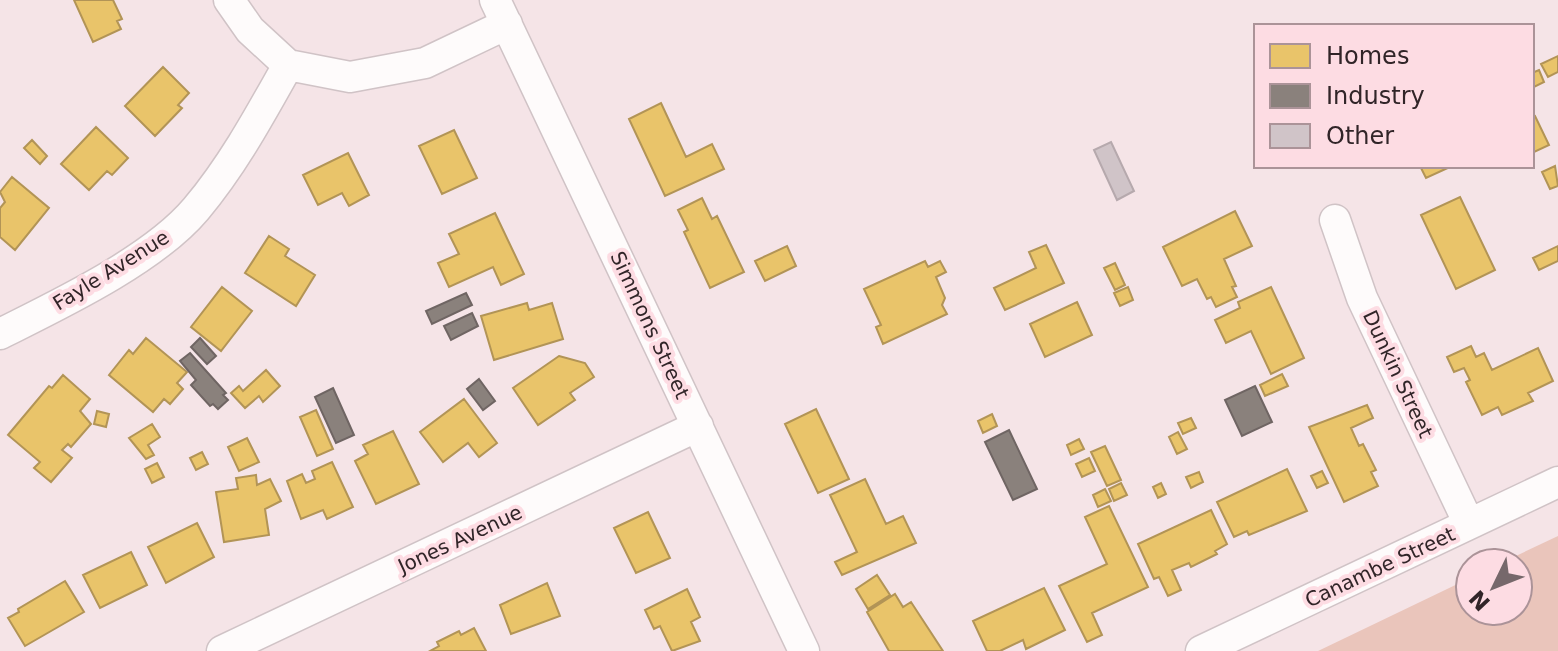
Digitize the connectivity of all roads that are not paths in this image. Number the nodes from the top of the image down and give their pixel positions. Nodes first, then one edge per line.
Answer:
1 (229, 0) edge
2 (501, 12) edge
3 (288, 65) junction
4 (1335, 220) dead end
5 (39, 314) junction
6 (0, 315) edge
7 (0, 334) edge
8 (698, 426) junction
9 (1558, 482) edge
10 (1469, 524) junction
11 (222, 651) edge
12 (804, 651) edge
13 (1201, 651) edge

1 - 3 street
2 - 3 street
2 - 8 street, Simmons Street
3 - 5 street, Fayle Avenue
4 - 10 street, Dunkin Street
5 - 6 street, Fayle Avenue
5 - 7 street, Fayle Avenue
8 - 11 street, Jones Avenue
8 - 12 street, Simmons Street
9 - 10 street, Canambe Street
10 - 13 street, Canambe Street

